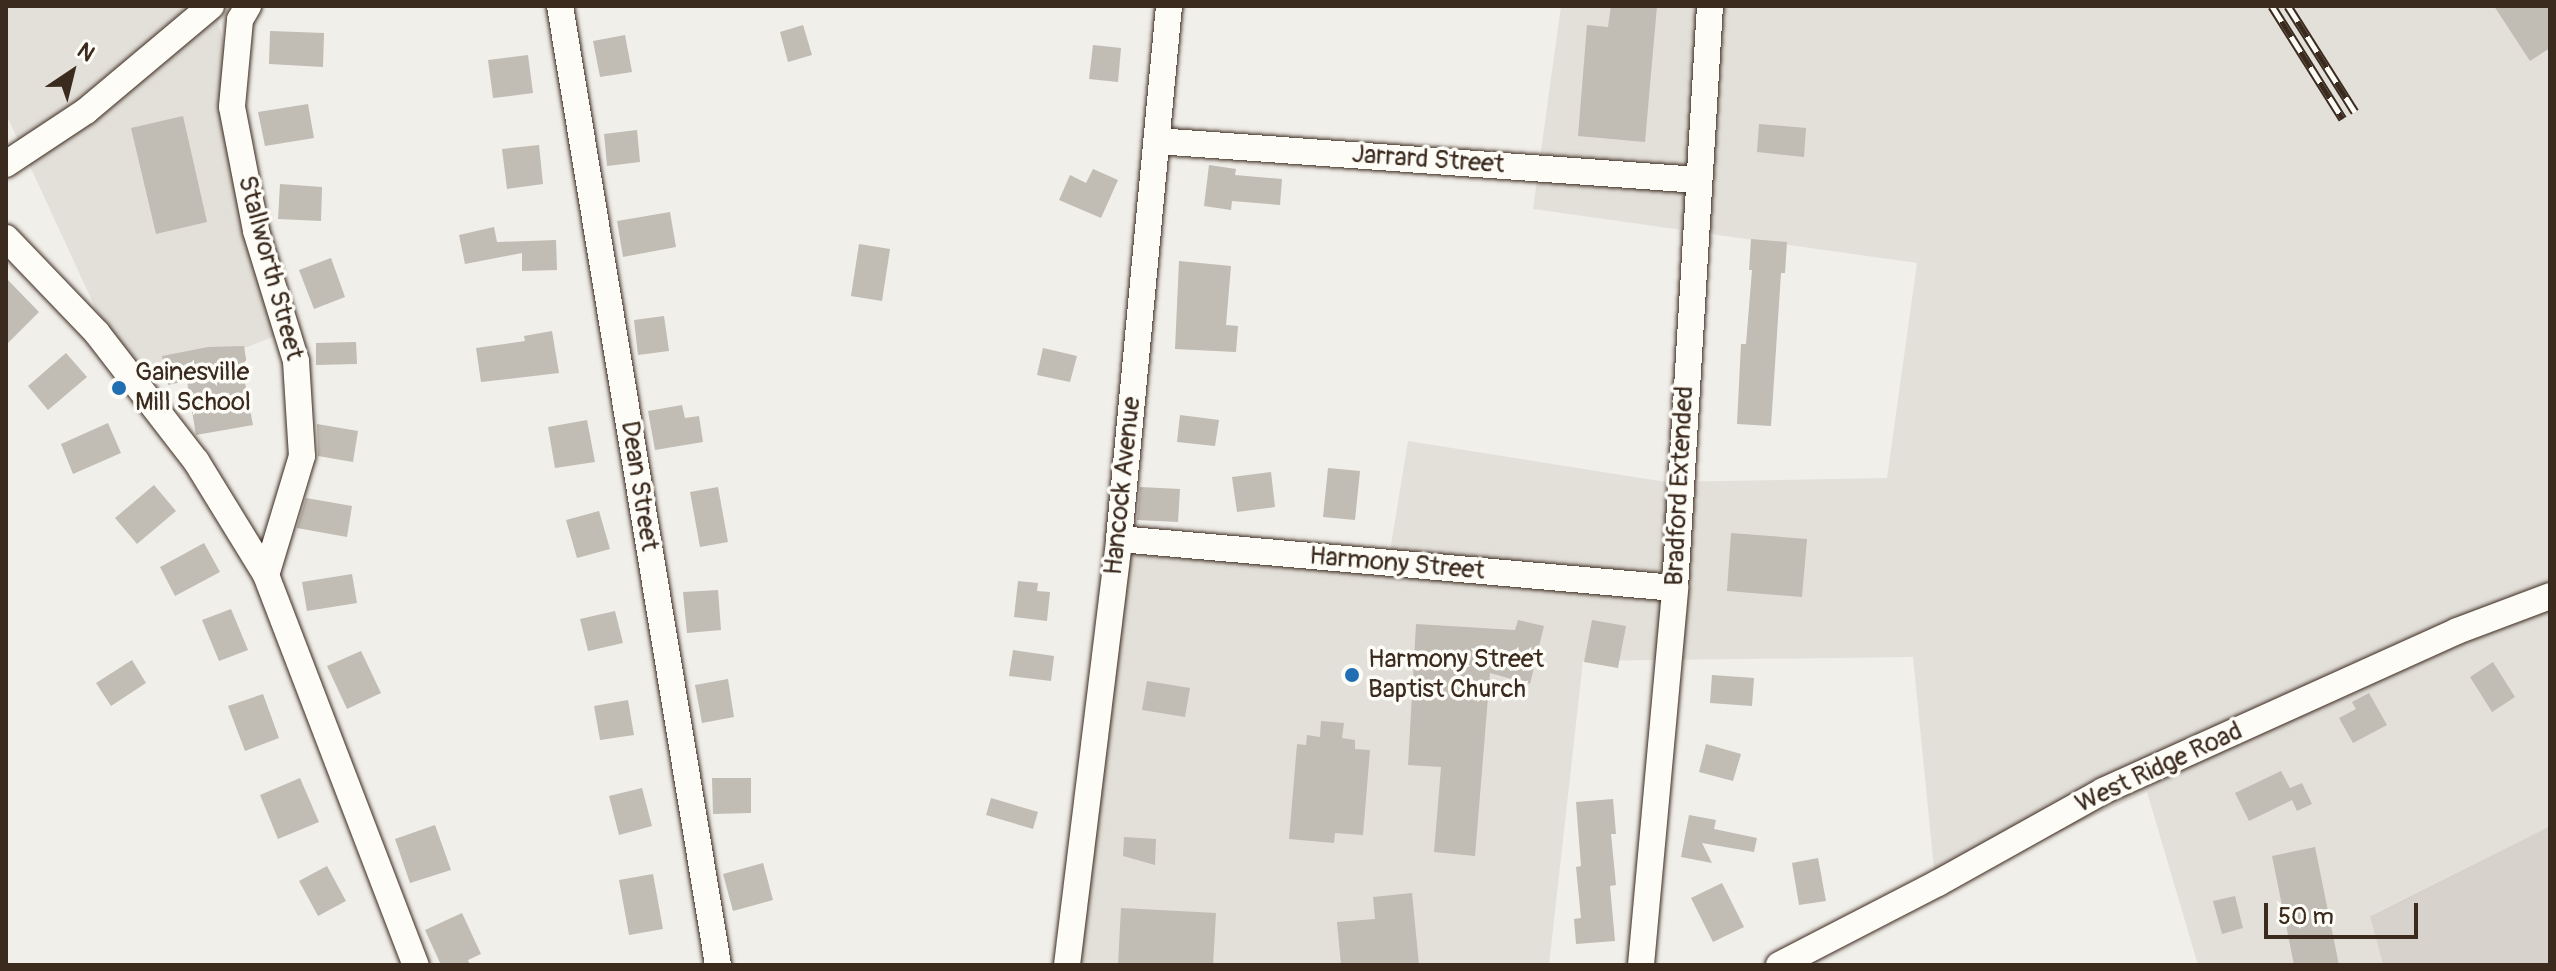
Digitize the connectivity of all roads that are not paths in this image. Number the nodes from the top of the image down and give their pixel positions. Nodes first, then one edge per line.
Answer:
1 (211, 6) edge
2 (248, 6) edge
3 (560, 6) edge
4 (1169, 6) edge
5 (1710, 6) edge
6 (1157, 141) junction
7 (6, 164) edge
8 (1698, 180) junction
9 (6, 238) edge
10 (1119, 539) junction
11 (266, 575) junction
12 (1675, 588) junction
13 (2550, 596) edge
14 (416, 965) edge
15 (718, 965) edge
16 (1067, 965) edge
17 (1641, 965) edge
18 (1779, 965) edge

1 - 7 street
2 - 11 street, Stallworth Street
3 - 15 street, Dean Street
4 - 6 street, Hancock Avenue
5 - 8 street, Bradford Extended
6 - 8 street, Jarrard Street
6 - 10 street, Hancock Avenue
8 - 12 street, Bradford Extended
9 - 11 street
10 - 12 street, Harmony Street
10 - 16 street, Hancock Avenue
11 - 14 street
12 - 17 street, Bradford Extended
13 - 18 street, West Ridge Road

